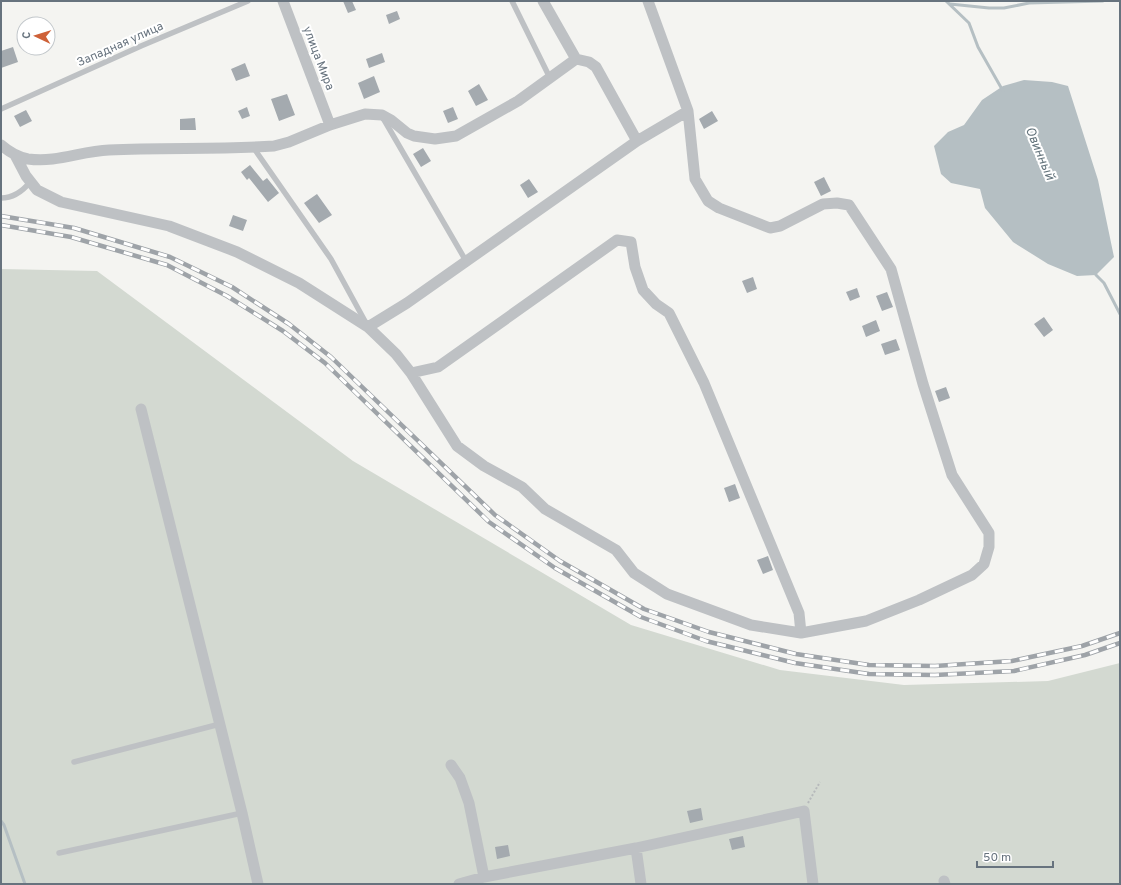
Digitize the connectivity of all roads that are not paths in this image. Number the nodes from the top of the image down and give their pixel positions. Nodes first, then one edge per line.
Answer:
1 (248, 1) edge
2 (283, 1) edge
3 (512, 1) edge
4 (543, 1) edge
5 (648, 1) edge
6 (576, 59) junction
7 (550, 78) junction
8 (1, 108) edge
9 (688, 112) junction
10 (382, 116) junction
11 (330, 125) junction
12 (637, 141) junction
13 (1, 145) edge
14 (252, 147) junction
15 (15, 155) junction
16 (30, 182) junction
17 (1, 198) edge
18 (466, 261) junction
19 (368, 327) junction
20 (411, 373) junction
21 (141, 409) dead end
22 (801, 633) junction
23 (220, 724) junction
24 (74, 762) dead end
25 (451, 765) dead end
26 (242, 813) junction
27 (636, 848) junction
28 (59, 853) dead end
29 (480, 880) edge
30 (258, 884) edge
31 (459, 884) edge
32 (641, 884) edge
33 (813, 884) edge

1 - 8 lane, Западная улица
2 - 11 street, улица Мира
3 - 7 lane
4 - 6 street
5 - 9 street
6 - 7 street
6 - 12 street
7 - 10 street
9 - 12 street
9 - 22 street
10 - 11 street
10 - 18 lane
11 - 14 street
12 - 18 street
13 - 15 street
14 - 15 street
14 - 19 lane
15 - 16 street
16 - 17 lane
16 - 19 street
18 - 19 street
19 - 20 street
20 - 22 street
20 - 22 street
21 - 23 street
23 - 24 lane
23 - 26 street
25 - 29 street
26 - 28 lane
26 - 30 street
27 - 29 street
27 - 32 street
27 - 33 street
29 - 31 street

